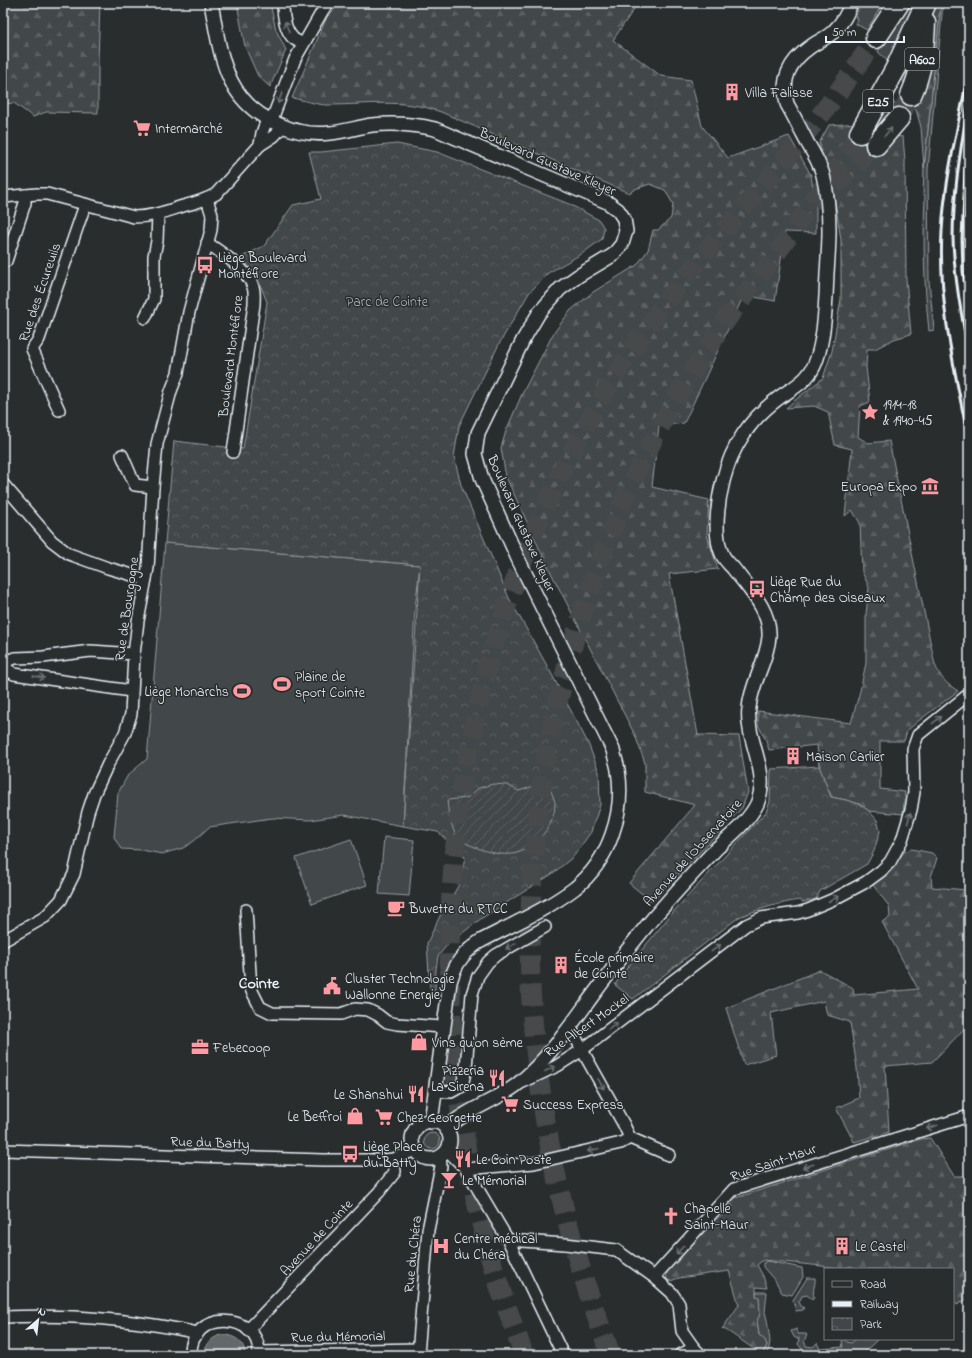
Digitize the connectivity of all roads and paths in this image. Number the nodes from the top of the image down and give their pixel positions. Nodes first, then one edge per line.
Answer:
1 (210, 3) edge
2 (283, 3) edge
3 (851, 3) edge
4 (890, 3) edge
5 (900, 3) edge
6 (323, 5) edge
7 (925, 12) edge
8 (303, 44) junction
9 (911, 95) tunnel mouth
10 (900, 118) tunnel mouth
11 (274, 122) junction
12 (860, 133) tunnel mouth
13 (260, 145) junction
14 (876, 145) tunnel mouth
15 (25, 195) junction
16 (3, 197) edge
17 (207, 199) junction
18 (85, 205) junction
19 (158, 214) junction
20 (207, 243) junction
21 (6, 261) dead end
22 (145, 318) dead end
23 (59, 410) dead end
24 (233, 452) dead end
25 (122, 455) dead end
26 (3, 484) edge
27 (153, 487) junction
28 (146, 579) junction
29 (134, 654) junction
30 (3, 662) edge
31 (3, 666) edge
32 (131, 691) junction
33 (969, 694) edge
34 (246, 910) dead end
35 (545, 927) dead end
36 (485, 939) junction
37 (3, 941) edge
38 (496, 955) junction
39 (570, 1026) junction
40 (443, 1027) junction
41 (582, 1050) junction
42 (517, 1085) junction
43 (435, 1091) junction
44 (969, 1116) edge
45 (431, 1122) junction
46 (446, 1130) junction
47 (630, 1138) junction
48 (3, 1150) edge
49 (415, 1150) junction
50 (443, 1154) junction
51 (669, 1156) dead end
52 (394, 1159) junction
53 (466, 1169) junction
54 (508, 1240) junction
55 (654, 1277) junction
56 (3, 1317) edge
57 (248, 1330) junction
58 (198, 1333) junction
59 (697, 1351) edge
60 (418, 1352) edge
61 (259, 1354) edge
62 (191, 1355) edge
63 (563, 1355) edge
64 (680, 1355) edge

1 - 11 street, Boulevard Gustave Kleyer
8 -> 2 street
3 - 39 street, Avenue de l'Observatoire
4 - 5 highway
6 - 8 street
7 - 9 highway, A602
7 - 12 highway, E25
8 -> 11 street
14 -> 10 highway
11 - 13 street
11 - 13 street
11 - 36 street, Boulevard Gustave Kleyer
13 - 17 street
15 - 16 street
15 - 18 street
15 - 21 street
17 - 19 street
17 - 20 street
18 - 19 street
18 - 23 street, Rue des Écureuils
19 - 22 street
20 - 24 street, Boulevard Montéfiore
20 - 27 street, Rue de Bourgogne
25 - 27 street
26 - 28 street
27 - 28 street, Rue de Bourgogne
28 - 29 street, Rue de Bourgogne
29 - 30 street
29 - 32 street, Rue de Bourgogne
31 -> 32 street
32 - 37 street, Rue de Bourgogne
41 -> 33 street, Rue Albert Mockel
34 - 40 street
35 -> 38 street
36 - 38 street
36 - 40 street, Boulevard Gustave Kleyer
38 - 43 street
39 - 41 street
39 - 42 street, Avenue de l'Observatoire
40 - 43 street, Boulevard Gustave Kleyer
42 -> 41 street, Rue Albert Mockel
41 -> 47 street
42 - 46 street, Avenue de l'Observatoire
43 - 45 street, Boulevard Gustave Kleyer
44 -> 55 street, Rue Saint-Maur
45 - 46 street
45 - 49 street
46 - 50 street
47 - 51 street
47 -> 53 street
48 - 52 street, Rue du Batty
49 - 50 street
49 - 52 street, Rue du Batty
50 - 53 street
50 - 60 street, Rue du Chéra
52 - 57 street, Avenue de Cointe
53 - 54 street
54 - 55 street
54 - 63 street
55 - 59 street
56 - 58 street
57 - 58 street
57 - 61 street
58 - 62 street
59 - 64 street
60 - 61 street, Rue du Mémorial

